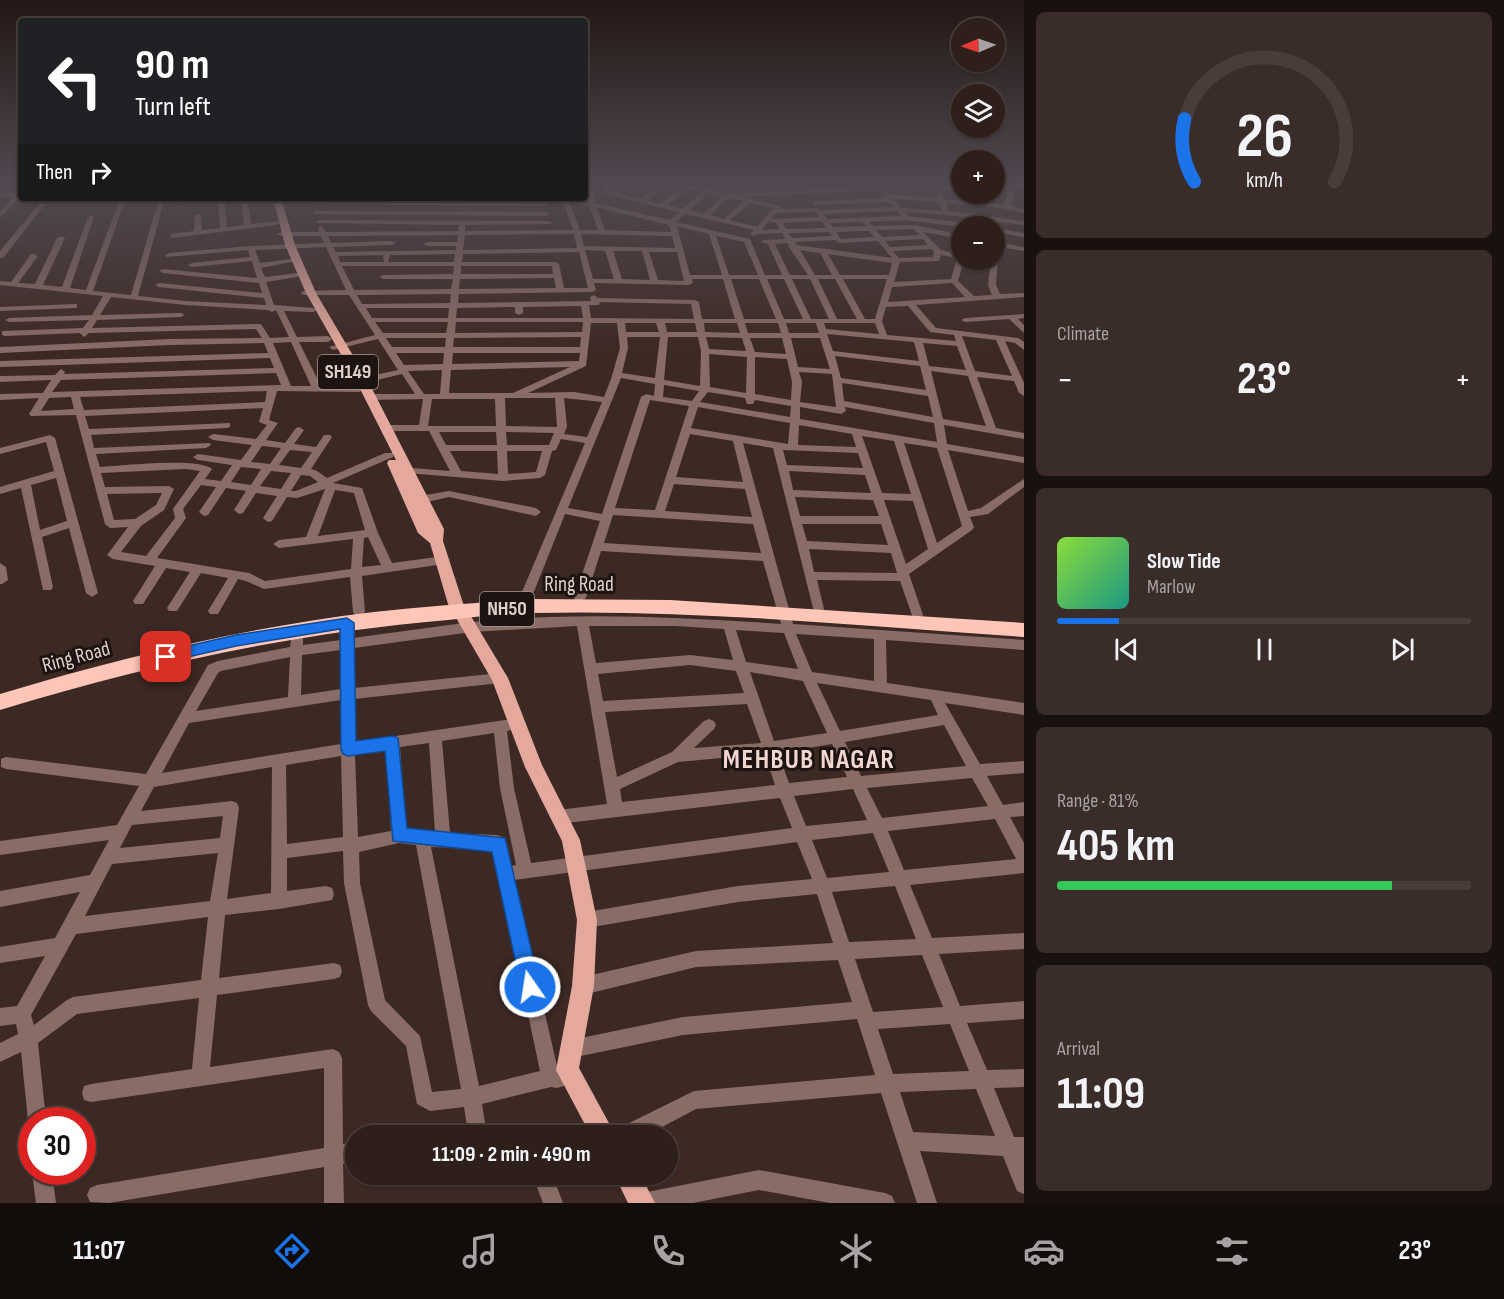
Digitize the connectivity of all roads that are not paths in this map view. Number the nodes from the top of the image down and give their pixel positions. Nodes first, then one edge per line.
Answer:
1 (13, 240) edge
2 (60, 240) edge
3 (82, 240) edge
4 (106, 240) edge
5 (149, 240) edge
6 (273, 240) edge
7 (285, 240) edge
8 (286, 240) edge
9 (307, 240) edge
10 (326, 240) edge
11 (428, 240) edge
12 (460, 240) edge
13 (477, 240) edge
14 (500, 240) edge
15 (529, 240) edge
16 (553, 240) edge
17 (579, 240) edge
18 (677, 240) edge
19 (714, 240) edge
20 (743, 240) edge
21 (791, 240) edge
22 (821, 240) edge
23 (838, 240) edge
24 (875, 240) edge
25 (881, 240) edge
26 (927, 240) edge
27 (747, 241) junction
28 (393, 243) joint
29 (768, 243) junction
30 (328, 244) junction
31 (427, 244) junction
32 (793, 244) junction
33 (1005, 246) edge
34 (251, 248) junction
35 (459, 248) junction
36 (608, 248) junction
37 (581, 249) junction
38 (645, 249) junction
39 (679, 249) junction
40 (889, 249) junction
41 (1024, 249) edge
42 (936, 250) junction
43 (823, 251) junction
44 (476, 252) junction
45 (500, 252) junction
46 (554, 252) junction
47 (951, 252) edge
48 (388, 253) junction
49 (425, 253) junction
50 (529, 253) junction
51 (333, 254) junction
52 (169, 255) dead end
53 (0, 256) edge
54 (34, 256) dead end
55 (292, 261) junction
56 (897, 261) junction
57 (458, 263) junction
58 (338, 264) junction
59 (385, 264) junction
60 (555, 264) junction
61 (256, 265) junction
62 (192, 266) dead end
63 (957, 270) edge
64 (993, 270) edge
65 (163, 271) dead end
66 (297, 275) junction
67 (457, 276) junction
68 (557, 276) junction
69 (217, 277) junction
70 (382, 277) junction
71 (725, 277) junction
72 (760, 277) junction
73 (788, 277) junction
74 (813, 277) junction
75 (837, 277) junction
76 (688, 280) junction
77 (262, 281) junction
78 (890, 281) junction
79 (954, 281) junction
80 (619, 282) junction
81 (0, 283) edge
82 (655, 283) junction
83 (16, 285) junction
84 (159, 285) dead end
85 (38, 287) junction
86 (62, 289) junction
87 (208, 290) junction
88 (560, 290) junction
89 (350, 291) junction
90 (380, 291) junction
91 (455, 291) junction
92 (86, 292) junction
93 (308, 293) junction
94 (109, 294) junction
95 (591, 294) junction
96 (267, 296) junction
97 (131, 297) junction
98 (997, 297) junction
99 (1022, 297) edge
100 (972, 299) junction
101 (695, 302) junction
102 (910, 303) junction
103 (191, 304) junction
104 (519, 305) junction
105 (883, 305) junction
106 (47, 306) junction
107 (74, 306) junction
108 (360, 306) junction
109 (454, 306) junction
110 (12, 307) junction
111 (240, 307) junction
112 (251, 308) junction
113 (0, 309) edge
114 (276, 310) junction
115 (313, 310) junction
116 (956, 310) junction
117 (181, 315) junction
118 (210, 316) junction
119 (1024, 316) edge
120 (95, 317) junction
121 (116, 317) junction
122 (1011, 317) junction
123 (66, 318) junction
124 (452, 319) junction
125 (519, 319) junction
126 (9, 320) junction
127 (369, 320) junction
128 (587, 320) junction
129 (621, 321) junction
130 (808, 321) junction
131 (819, 321) junction
132 (834, 321) junction
133 (862, 321) junction
134 (878, 321) junction
135 (660, 322) junction
136 (700, 322) junction
137 (740, 322) junction
138 (781, 322) junction
139 (258, 326) junction
140 (234, 327) junction
141 (176, 328) junction
142 (1024, 330) edge
143 (86, 331) junction
144 (4, 333) junction
145 (957, 333) junction
146 (520, 334) junction
147 (585, 334) junction
148 (622, 334) junction
149 (823, 334) junction
150 (451, 335) junction
151 (664, 335) junction
152 (981, 335) junction
153 (380, 336) junction
154 (703, 336) junction
155 (745, 336) junction
156 (786, 336) junction
157 (884, 337) junction
158 (999, 338) junction
159 (267, 339) junction
160 (293, 339) junction
161 (918, 340) junction
162 (170, 342) junction
163 (334, 344) junction
164 (961, 344) junction
165 (77, 346) junction
166 (55, 347) junction
167 (1024, 347) edge
168 (0, 349) edge
169 (390, 350) junction
170 (449, 350) junction
171 (520, 350) junction
172 (584, 350) junction
173 (705, 351) junction
174 (1006, 352) junction
175 (829, 353) junction
176 (751, 354) junction
177 (1024, 354) edge
178 (274, 355) junction
179 (791, 357) junction
180 (163, 359) junction
181 (67, 362) junction
182 (46, 363) junction
183 (0, 364) edge
184 (583, 364) junction
185 (521, 365) junction
186 (925, 366) junction
187 (447, 367) junction
188 (794, 369) junction
189 (280, 370) junction
190 (403, 370) junction
191 (971, 373) junction
192 (157, 375) junction
193 (617, 375) junction
194 (1021, 375) edge
195 (836, 376) junction
196 (58, 378) junction
197 (0, 379) edge
198 (661, 382) junction
199 (359, 384) junction
200 (273, 388) junction
201 (287, 388) junction
202 (317, 388) junction
203 (705, 390) junction
204 (150, 392) junction
205 (1024, 393) edge
206 (932, 394) junction
207 (75, 395) junction
208 (424, 395) junction
209 (444, 395) junction
210 (500, 395) junction
211 (516, 395) junction
212 (559, 395) junction
213 (47, 396) junction
214 (370, 397) junction
215 (750, 397) junction
216 (0, 398) edge
217 (658, 399) junction
218 (607, 400) junction
219 (694, 404) junction
220 (795, 404) junction
221 (270, 405) junction
222 (841, 407) junction
223 (80, 413) junction
224 (750, 414) junction
225 (939, 421) junction
226 (794, 422) junction
227 (227, 425) dead end
228 (386, 428) junction
229 (428, 428) junction
230 (299, 430) dead end
231 (501, 430) junction
232 (686, 430) junction
233 (842, 430) junction
234 (992, 430) junction
235 (86, 432) junction
236 (856, 432) junction
237 (559, 433) junction
238 (1024, 436) edge
239 (327, 437) dead end
240 (737, 439) junction
241 (898, 439) junction
242 (591, 441) junction
243 (259, 442) junction
244 (288, 446) junction
245 (777, 446) junction
246 (942, 447) junction
247 (443, 448) junction
248 (502, 448) junction
249 (548, 448) junction
250 (793, 448) junction
251 (318, 450) junction
252 (862, 450) junction
253 (0, 451) edge
254 (91, 451) junction
255 (389, 455) junction
256 (198, 457) dead end
257 (1024, 460) edge
258 (242, 463) junction
259 (270, 467) junction
260 (783, 468) junction
261 (96, 470) junction
262 (401, 470) junction
263 (301, 472) junction
264 (869, 472) junction
265 (60, 473) junction
266 (457, 474) junction
267 (503, 478) junction
268 (198, 480) junction
269 (670, 480) junction
270 (1024, 482) edge
271 (25, 483) junction
272 (224, 484) junction
273 (327, 485) junction
274 (750, 486) junction
275 (254, 488) junction
276 (0, 491) edge
277 (102, 491) junction
278 (789, 492) junction
279 (284, 493) junction
280 (877, 496) junction
281 (917, 498) junction
282 (415, 501) junction
283 (239, 510) dead end
284 (562, 510) junction
285 (204, 512) dead end
286 (536, 512) dead end
287 (659, 514) junction
288 (607, 515) junction
289 (964, 515) junction
290 (268, 518) dead end
291 (758, 520) junction
292 (796, 520) junction
293 (885, 520) junction
294 (73, 523) junction
295 (137, 523) junction
296 (372, 533) junction
297 (36, 535) junction
298 (359, 535) junction
299 (310, 541) junction
300 (279, 544) dead end
301 (802, 545) junction
302 (597, 547) junction
303 (895, 549) junction
304 (934, 550) junction
305 (767, 557) junction
306 (444, 560) junction
307 (149, 561) junction
308 (163, 563) junction
309 (0, 567) edge
310 (388, 567) junction
311 (198, 569) junction
312 (356, 573) junction
313 (235, 575) junction
314 (904, 575) junction
315 (810, 576) junction
316 (2, 580) dead end
317 (47, 587) dead end
318 (92, 593) dead end
319 (580, 598) junction
320 (525, 599) junction
321 (139, 601) dead end
322 (173, 608) dead end
323 (818, 609) junction
324 (214, 611) dead end
325 (463, 615) junction
326 (917, 615) junction
327 (784, 617) junction
328 (353, 618) junction
329 (582, 621) junction
330 (1024, 622) edge
331 (729, 626) junction
332 (1024, 630) edge
333 (297, 631) junction
334 (880, 636) junction
335 (347, 644) junction
336 (1024, 645) edge
337 (296, 651) junction
338 (741, 666) junction
339 (591, 669) junction
340 (500, 678) junction
341 (808, 678) junction
342 (881, 688) junction
343 (0, 692) edge
344 (346, 694) junction
345 (935, 696) junction
346 (752, 698) junction
347 (0, 702) edge
348 (294, 702) junction
349 (597, 706) junction
350 (1024, 709) edge
351 (186, 718) junction
352 (947, 719) junction
353 (709, 725) dead end
354 (509, 726) junction
355 (435, 737) junction
356 (836, 737) junction
357 (393, 743) junction
358 (769, 748) junction
359 (348, 749) junction
360 (677, 756) junction
361 (279, 760) junction
362 (6, 763) dead end
363 (1024, 767) edge
364 (976, 771) junction
365 (149, 781) junction
366 (857, 782) junction
367 (612, 786) junction
368 (784, 790) junction
369 (615, 807) junction
370 (1024, 809) edge
371 (999, 812) junction
372 (558, 817) junction
373 (125, 825) junction
374 (878, 826) junction
375 (802, 834) junction
376 (399, 836) junction
377 (422, 839) junction
378 (443, 840) junction
379 (351, 844) junction
380 (226, 845) junction
381 (0, 848) edge
382 (279, 852) junction
383 (108, 857) junction
384 (1024, 858) edge
385 (577, 864) junction
386 (1024, 866) edge
387 (525, 872) junction
388 (505, 874) junction
389 (900, 877) junction
390 (95, 882) junction
391 (822, 885) junction
392 (326, 894) dead end
393 (0, 899) edge
394 (279, 901) junction
395 (217, 909) junction
396 (587, 920) junction
397 (71, 926) junction
398 (1024, 940) edge
399 (60, 945) junction
400 (928, 947) junction
401 (843, 950) junction
402 (0, 955) edge
403 (334, 971) dead end
404 (583, 986) junction
405 (209, 987) junction
406 (1024, 1010) edge
407 (956, 1013) junction
408 (22, 1014) junction
409 (864, 1015) junction
410 (0, 1017) edge
411 (28, 1038) junction
412 (571, 1049) junction
413 (0, 1053) edge
414 (200, 1077) junction
415 (550, 1078) junction
416 (1024, 1078) edge
417 (982, 1079) junction
418 (574, 1082) junction
419 (887, 1083) junction
420 (92, 1093) dead end
421 (472, 1097) junction
422 (36, 1107) edge
423 (477, 1125) edge
424 (598, 1125) edge
425 (645, 1125) edge
426 (907, 1141) junction
427 (1016, 1146) edge
428 (345, 1154) edge
429 (335, 1155) junction
430 (1024, 1184) edge
431 (43, 1185) edge
432 (546, 1185) edge
433 (632, 1185) edge
434 (97, 1195) dead end
435 (45, 1203) edge
436 (334, 1203) edge
437 (553, 1203) edge
438 (642, 1203) edge
439 (885, 1203) edge
440 (927, 1203) edge

1 - 53 street
2 - 85 street
3 - 86 street
4 - 92 street
5 - 97 street
6 - 34 street
7 - 55 main road, SH149
8 - 93 main road, SH149
9 - 30 street
10 - 30 street
11 - 31 street
12 - 35 street
13 - 44 street
14 - 45 street
15 - 50 street
16 - 46 street
17 - 37 street
18 - 39 street
19 - 71 street
20 - 27 street
21 - 32 street
22 - 32 street
23 - 24 street
25 - 40 street
26 - 42 street
27 - 29 street
27 - 72 street
28 - 30 street
28 - 48 street
29 - 32 street
29 - 73 street
30 - 51 street
31 - 35 street
31 - 49 street
32 - 43 street
32 - 74 street
33 - 41 street
34 - 52 street
34 - 61 street
35 - 44 street
35 - 49 street
35 - 57 street
36 - 37 street
36 - 38 street
36 - 80 street
37 - 46 street
37 - 95 street
38 - 39 street
38 - 82 street
39 - 76 street
40 - 42 street
40 - 56 street
42 - 47 street
42 - 56 street
43 - 56 street
43 - 75 street
44 - 45 street
45 - 50 street
46 - 50 street
46 - 60 street
48 - 49 street
48 - 51 street
48 - 59 street
51 - 58 street
54 - 83 street
55 - 61 street
55 - 66 main road, SH149
56 - 78 street
57 - 59 street
57 - 60 street
57 - 67 street
58 - 59 street
58 - 89 street
59 - 70 street
60 - 68 street
61 - 62 street
61 - 69 street
61 - 77 street
63 - 79 street
64 - 98 street
65 - 69 street
66 - 77 street
66 - 93 main road, SH149
67 - 68 street
67 - 70 street
67 - 91 street
68 - 88 street
69 - 77 street
69 - 87 street
70 - 90 street
71 - 72 street
71 - 76 street
71 - 137 street
72 - 73 street
72 - 138 street
73 - 74 street
73 - 130 street
74 - 75 street
74 - 132 street
75 - 78 street
75 - 133 street
76 - 82 street
76 - 101 street
77 - 96 street
78 - 79 street
78 - 105 street
79 - 100 street
80 - 82 street
80 - 95 street
81 - 83 street
83 - 85 street
83 - 110 street
84 - 87 street
85 - 86 street
86 - 92 street
86 - 106 street
87 - 96 street
87 - 103 street
88 - 91 street
88 - 95 street
89 - 90 street
89 - 93 street
89 - 108 street
90 - 91 street
91 - 109 street
92 - 94 street
92 - 107 street
93 - 115 main road, SH149
93 - 163 main road, SH149
94 - 97 street
94 - 120 street
95 - 101 street
95 - 104 street
95 - 128 street
96 - 114 street
97 - 103 street
97 - 121 street
98 - 99 street
98 - 100 street
100 - 116 street
101 - 136 street
102 - 105 street
102 - 116 street
102 - 145 street
103 - 117 street
103 - 118 street
104 - 109 street
104 - 125 street
105 - 134 street
106 - 107 street
106 - 110 street
107 - 123 street
108 - 109 street
108 - 127 street
109 - 124 street
110 - 113 street
110 - 126 street
111 - 112 street
111 - 118 street
111 - 140 street
112 - 114 street
112 - 139 street
114 - 115 street
114 - 160 street
115 - 163 main road, SH149
116 - 122 street
116 - 152 street
117 - 121 street
117 - 141 street
118 - 140 street
118 - 141 street
119 - 122 street
120 - 121 street
120 - 123 street
120 - 143 street
122 - 142 street
123 - 126 street
124 - 125 street
124 - 127 street
124 - 150 street
125 - 128 street
125 - 146 street
126 - 144 street
127 - 153 street
128 - 129 street
128 - 147 street
129 - 135 street
129 - 148 street
130 - 131 street
130 - 138 street
131 - 132 street
131 - 149 street
132 - 133 street
133 - 134 street
134 - 157 street
135 - 136 street
135 - 151 street
136 - 137 street
136 - 154 street
137 - 138 street
137 - 155 street
138 - 156 street
139 - 140 street
139 - 159 street
141 - 143 street
141 - 162 street
143 - 144 street
143 - 165 street
144 - 168 street
145 - 152 street
145 - 164 street
146 - 147 street
146 - 150 street
146 - 171 street
147 - 172 street
148 - 151 street
148 - 193 street
149 - 156 street
149 - 157 street
149 - 175 street
150 - 153 street
150 - 170 street
151 - 154 street
151 - 198 street
152 - 158 street
153 - 163 street
153 - 169 street
154 - 155 street
154 - 173 street
155 - 156 street
155 - 176 street
156 - 179 street
157 - 161 street
158 - 167 street
158 - 174 street
159 - 160 street
159 - 162 street
159 - 178 street
160 - 163 street
160 - 202 street
161 - 164 street
161 - 186 street
162 - 165 street
162 - 180 street
163 - 199 main road, SH149
164 - 191 street
165 - 166 street
165 - 181 street
166 - 168 street
166 - 182 street
169 - 170 street
169 - 190 street
170 - 171 street
170 - 187 street
171 - 172 street
171 - 185 street
172 - 184 street
173 - 176 street
173 - 203 street
174 - 177 street
174 - 194 street
175 - 186 street
175 - 195 street
176 - 179 street
176 - 215 street
178 - 180 street
178 - 189 street
179 - 188 street
180 - 181 street
180 - 192 street
181 - 182 street
181 - 196 street
182 - 183 street
184 - 185 street
184 - 211 street
185 - 187 street
186 - 191 street
186 - 206 street
187 - 190 street
187 - 209 street
188 - 195 street
188 - 220 street
189 - 192 street
189 - 201 street
190 - 199 street
190 - 208 street
191 - 194 street
191 - 234 street
192 - 196 street
192 - 204 street
193 - 198 street
193 - 218 street
194 - 205 street
195 - 206 street
195 - 222 street
196 - 197 street
196 - 213 street
198 - 203 street
198 - 217 street
199 - 202 street
199 - 214 main road, SH149
199 - 255 main road, SH149
200 - 201 street
200 - 204 street
200 - 221 street
201 - 202 street
203 - 215 street
203 - 219 street
204 - 207 street
206 - 225 street
207 - 213 street
207 - 223 street
208 - 209 street
208 - 214 street
208 - 229 street
209 - 210 street
210 - 211 street
210 - 231 street
211 - 212 street
212 - 218 street
212 - 237 street
213 - 216 street
213 - 223 street
214 - 228 main road, SH149
215 - 220 street
215 - 224 street
217 - 219 street
217 - 288 street
218 - 242 street
219 - 224 street
219 - 232 street
220 - 222 street
220 - 226 street
221 - 223 street
221 - 243 street
222 - 225 street
222 - 233 street
223 - 235 street
224 - 226 street
225 - 234 street
225 - 246 street
226 - 233 street
226 - 250 street
227 - 235 street
228 - 229 street
228 - 262 main road, SH149
229 - 231 street
229 - 247 street
230 - 244 street
231 - 237 street
231 - 248 street
232 - 240 street
232 - 269 street
233 - 236 street
234 - 238 street
235 - 254 street
236 - 241 street
236 - 252 street
237 - 242 street
237 - 249 street
239 - 251 street
240 - 245 street
240 - 274 street
241 - 246 street
241 - 281 street
242 - 284 street
243 - 244 street
243 - 254 street
243 - 258 street
244 - 251 street
244 - 259 street
245 - 250 street
245 - 260 street
246 - 257 street
246 - 289 street
247 - 248 street
247 - 266 street
248 - 249 street
248 - 267 street
249 - 267 street
250 - 252 street
251 - 263 street
252 - 264 street
253 - 265 street
254 - 261 street
255 - 262 main road, SH149
255 - 273 street
256 - 258 street
258 - 259 street
258 - 272 street
259 - 263 street
259 - 275 street
260 - 264 street
260 - 278 street
261 - 268 street
261 - 277 street
262 - 266 street
262 - 282 main road, SH149
263 - 273 street
263 - 279 street
264 - 280 street
265 - 271 street
265 - 294 street
266 - 267 street
268 - 272 street
268 - 307 street
269 - 274 street
269 - 287 street
270 - 289 street
271 - 276 street
271 - 297 street
272 - 275 street
272 - 285 street
273 - 279 street
273 - 296 street
273 - 299 street
274 - 291 street
275 - 279 street
275 - 283 street
277 - 295 street
277 - 295 street
278 - 280 street
278 - 292 street
279 - 290 street
280 - 281 street
280 - 293 street
281 - 304 street
282 - 286 street
282 - 306 main road, SH149
284 - 288 street
284 - 320 street
287 - 288 street
287 - 291 street
288 - 302 street
289 - 304 street
291 - 305 street
292 - 293 street
292 - 301 street
293 - 303 street
294 - 297 street
294 - 318 street
295 - 307 street
296 - 298 street
296 - 310 street
297 - 317 street
298 - 299 street
298 - 312 street
299 - 300 street
301 - 303 street
301 - 315 street
302 - 305 street
302 - 319 street
303 - 314 street
304 - 314 street
305 - 327 street
306 - 310 street
306 - 325 main road, SH149
307 - 308 street
308 - 311 street
308 - 321 street
309 - 316 street
310 - 312 street
311 - 313 street
311 - 322 street
312 - 313 street
312 - 328 street
313 - 324 street
314 - 315 street
314 - 326 street
315 - 323 street
319 - 320 highway, Ring Road / NH50
319 - 327 highway, Ring Road / NH50
320 - 325 highway, Ring Road / NH50
323 - 326 highway, Ring Road / NH50
323 - 327 highway, Ring Road / NH50
325 - 327 highway, Ring Road / NH50
325 - 328 highway, Ring Road / NH50
325 - 329 street
325 - 335 street
325 - 340 main road
326 - 330 highway, Ring Road / NH50
327 - 331 street
327 - 332 highway, Ring Road / NH50
327 - 334 street
327 - 341 street
328 - 333 highway, Ring Road / NH50
328 - 335 street
328 - 343 highway, Ring Road / NH50
329 - 331 street
329 - 339 street
331 - 338 street
333 - 337 street
333 - 347 highway, Ring Road / NH50
334 - 336 street
334 - 342 street
335 - 337 street
335 - 344 street
337 - 348 street
337 - 351 street
338 - 339 street
338 - 341 street
338 - 346 street
339 - 349 street
340 - 344 street
340 - 354 main road
341 - 342 street
341 - 356 street
342 - 345 street
344 - 348 street
344 - 359 street
345 - 350 street
345 - 352 street
346 - 349 street
346 - 358 street
348 - 351 street
349 - 367 street
351 - 365 street
352 - 356 street
352 - 364 street
353 - 360 street
354 - 355 street
354 - 372 main road
354 - 387 street
355 - 357 street
355 - 378 street
356 - 358 street
356 - 366 street
357 - 359 street
357 - 376 street
358 - 360 street
358 - 368 street
359 - 361 street
359 - 379 street
360 - 367 street
361 - 365 street
361 - 382 street
362 - 365 street
363 - 364 street
364 - 366 street
364 - 371 street
365 - 373 street
366 - 368 street
366 - 374 street
367 - 369 street
368 - 369 street
368 - 375 street
369 - 372 street
370 - 371 street
371 - 374 street
371 - 384 street
372 - 385 main road
373 - 380 street
373 - 381 street
373 - 383 street
374 - 375 street
374 - 389 street
375 - 385 street
375 - 391 street
376 - 377 street
376 - 379 street
377 - 378 street
377 - 421 street
378 - 388 street
379 - 382 street
379 - 421 street
380 - 383 street
380 - 395 street
382 - 394 street
383 - 390 street
385 - 387 street
385 - 396 main road
386 - 389 street
387 - 388 street
388 - 415 street
389 - 391 street
389 - 400 street
390 - 393 street
390 - 397 street
391 - 396 street
391 - 401 street
392 - 394 street
394 - 395 street
395 - 397 street
395 - 405 street
396 - 404 main road
397 - 399 street
398 - 400 street
399 - 402 street
399 - 408 street
400 - 401 street
400 - 407 street
401 - 404 street
401 - 409 street
403 - 405 street
404 - 412 main road
405 - 411 street
405 - 414 street
406 - 407 street
407 - 409 street
407 - 417 street
408 - 410 street
408 - 411 street
409 - 412 street
409 - 419 street
411 - 413 street
411 - 422 street
412 - 418 main road
414 - 420 street
414 - 429 street
415 - 418 street
415 - 421 street
416 - 417 street
417 - 419 street
417 - 427 street
418 - 424 main road
419 - 425 street
419 - 426 street
421 - 423 street
426 - 427 street
426 - 440 street
427 - 430 street
428 - 429 street
429 - 434 street
429 - 436 street
431 - 435 street
432 - 437 street
433 - 438 main road
438 - 439 street

